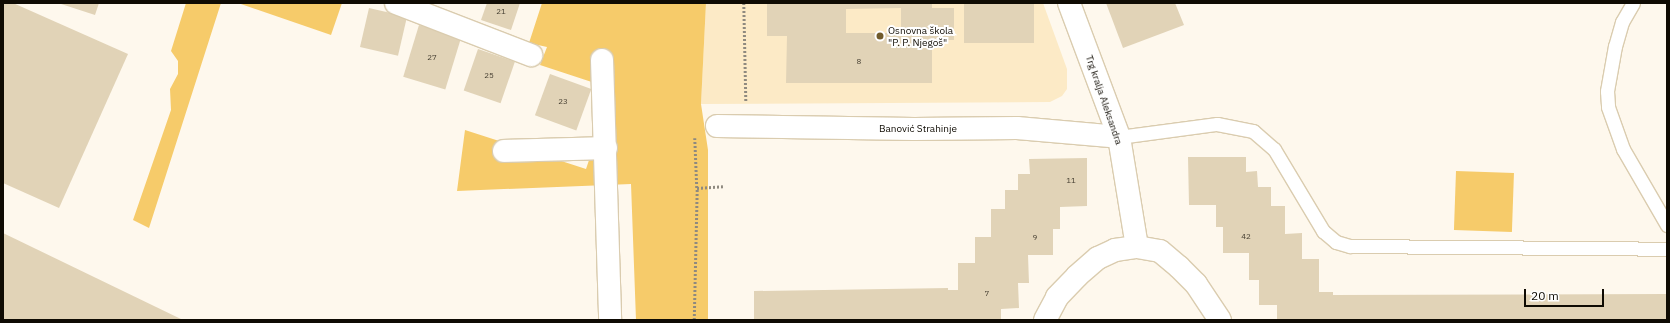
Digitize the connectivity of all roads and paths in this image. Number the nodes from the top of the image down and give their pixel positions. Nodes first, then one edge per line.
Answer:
1 (396, 3) edge
2 (744, 3) edge
3 (1069, 3) edge
4 (1633, 3) edge
5 (532, 55) dead end
6 (602, 60) dead end
7 (717, 126) joint
8 (746, 126) junction
9 (1119, 136) junction
10 (606, 148) junction
11 (504, 151) dead end
12 (723, 186) dead end
13 (697, 188) junction
14 (1667, 225) edge
15 (1137, 247) junction
16 (1667, 249) edge
17 (610, 320) edge
18 (694, 320) edge
19 (1045, 320) edge
20 (1220, 320) edge

1 - 5 street
2 - 8 path
3 - 9 street, Trg kralja Aleksandra
4 - 14 lane
6 - 10 street
7 - 8 street, Banović Strahinje
7 - 13 path
8 - 9 street, Banović Strahinje
9 - 15 street, Trg kralja Aleksandra
9 - 16 lane
10 - 11 street
10 - 17 street
12 - 13 path
13 - 18 path
15 - 19 street
15 - 20 street

